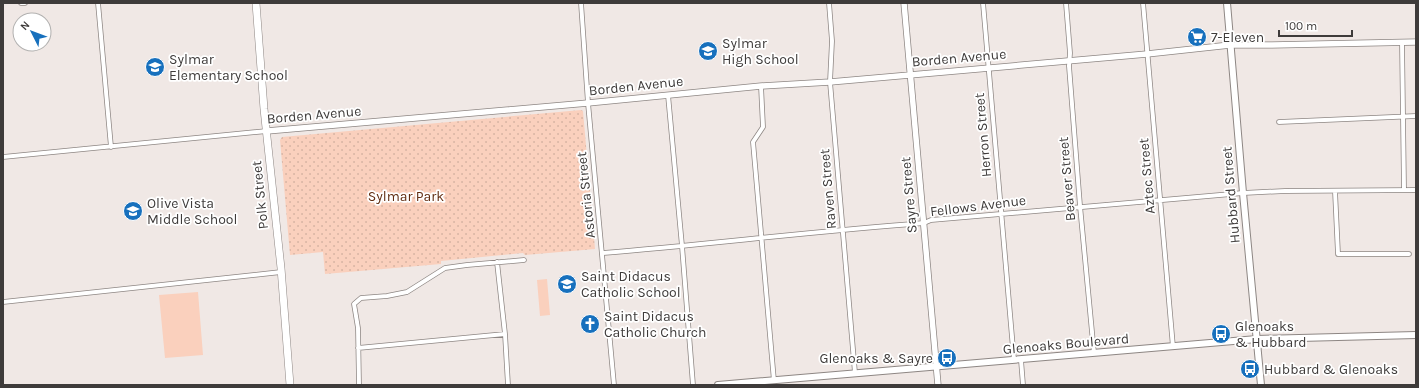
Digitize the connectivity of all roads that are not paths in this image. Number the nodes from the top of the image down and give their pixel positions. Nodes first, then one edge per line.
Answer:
1 (21, 3) edge
2 (25, 3) edge
3 (98, 3) edge
4 (256, 3) edge
5 (581, 3) edge
6 (829, 3) edge
7 (904, 3) edge
8 (983, 3) edge
9 (1066, 3) edge
10 (1143, 3) edge
11 (1227, 3) edge
12 (1402, 42) junction
13 (1416, 42) edge
14 (1230, 45) junction
15 (1147, 54) junction
16 (1070, 60) junction
17 (988, 67) junction
18 (910, 74) junction
19 (830, 82) junction
20 (761, 86) junction
21 (668, 95) junction
22 (588, 103) junction
23 (1416, 116) edge
24 (1403, 117) junction
25 (1279, 122) dead end
26 (267, 131) junction
27 (111, 147) junction
28 (3, 156) edge
29 (1404, 190) junction
30 (1416, 190) edge
31 (1334, 191) junction
32 (1243, 193) junction
33 (1160, 200) junction
34 (1080, 206) junction
35 (1002, 213) junction
36 (924, 223) junction
37 (842, 230) junction
38 (762, 238) junction
39 (682, 246) junction
40 (603, 252) junction
41 (1409, 254) dead end
42 (524, 260) dead end
43 (497, 262) junction
44 (281, 272) junction
45 (3, 302) edge
46 (505, 334) junction
47 (1416, 336) edge
48 (1257, 339) junction
49 (1173, 347) junction
50 (358, 348) junction
51 (1094, 353) junction
52 (1018, 360) junction
53 (937, 366) junction
54 (855, 373) junction
55 (774, 381) junction
56 (290, 385) edge
57 (360, 385) edge
58 (508, 385) edge
59 (614, 385) edge
60 (693, 385) edge
61 (718, 385) edge
62 (938, 385) edge
63 (1023, 385) edge
64 (1260, 385) edge

1 - 2 street
3 - 27 street
4 - 26 main road, Polk Street
5 - 22 street, Astoria Street
6 - 19 street, Raven Street
7 - 18 street, Sayre Street
8 - 17 street, Herron Street
9 - 16 street, Beaver Street
10 - 15 street, Aztec Street
11 - 14 main road, Hubbard Street
12 - 13 street, Borden Avenue
12 - 14 street, Borden Avenue
12 - 24 street
14 - 15 street, Borden Avenue
14 - 32 main road, Hubbard Street
15 - 16 street, Borden Avenue
15 - 33 street, Aztec Street
16 - 17 street, Borden Avenue
16 - 34 street, Beaver Street
17 - 18 street, Borden Avenue
17 - 35 street, Herron Street
18 - 19 street, Borden Avenue
18 - 36 street, Sayre Street
19 - 20 street, Borden Avenue
19 - 37 street, Raven Street
20 - 21 street, Borden Avenue
20 - 38 street
21 - 22 street, Borden Avenue
21 - 39 street
22 - 26 street, Borden Avenue
22 - 40 street, Astoria Street
23 - 24 street
24 - 25 street
24 - 29 street
26 - 27 street, Borden Avenue
26 - 44 main road, Polk Street
27 - 28 street, Borden Avenue
29 - 30 street, Fellows Avenue
29 - 31 street, Fellows Avenue
31 - 32 street, Fellows Avenue
31 - 41 street
32 - 33 street, Fellows Avenue
32 - 48 main road, Hubbard Street
33 - 34 street, Fellows Avenue
33 - 49 street, Aztec Street
34 - 35 street, Fellows Avenue
34 - 51 street, Beaver Street
35 - 36 street, Fellows Avenue
35 - 52 street, Herron Street
36 - 37 street, Fellows Avenue
36 - 53 street, Sayre Street
37 - 38 street, Fellows Avenue
37 - 54 street, Raven Street
38 - 39 street, Fellows Avenue
38 - 55 street
39 - 40 street, Fellows Avenue
39 - 60 street
40 - 59 street, Astoria Street
42 - 43 street
43 - 46 street
43 - 50 street
44 - 45 street
44 - 56 main road, Polk Street
46 - 50 street
46 - 58 street
47 - 48 main road, Glenoaks Boulevard
48 - 49 main road, Glenoaks Boulevard
48 - 64 main road, Hubbard Street
49 - 51 main road, Glenoaks Boulevard
50 - 57 street
51 - 52 main road, Glenoaks Boulevard
52 - 53 main road, Glenoaks Boulevard
52 - 63 street, Herron Street
53 - 54 main road, Glenoaks Boulevard
53 - 62 street, Sayre Street
54 - 55 main road, Glenoaks Boulevard
55 - 61 main road, Glenoaks Boulevard

